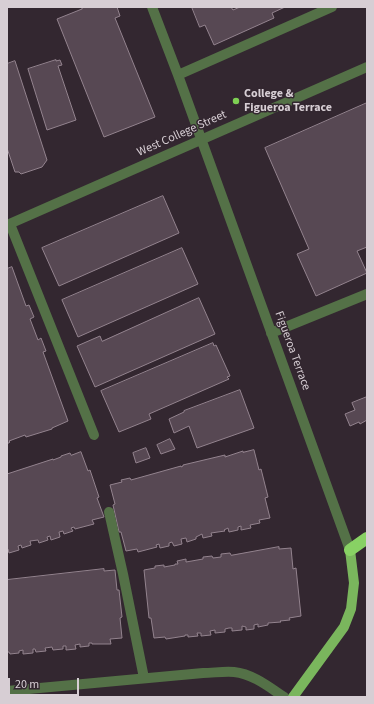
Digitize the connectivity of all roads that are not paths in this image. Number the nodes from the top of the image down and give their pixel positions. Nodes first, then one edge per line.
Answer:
1 (152, 7) edge
2 (332, 7) edge
3 (367, 67) edge
4 (178, 75) junction
5 (201, 140) junction
6 (9, 224) edge
7 (367, 294) edge
8 (271, 333) junction
9 (94, 435) dead end
10 (110, 512) dead end
11 (367, 538) edge
12 (350, 550) junction
13 (144, 678) junction
14 (7, 691) edge
15 (284, 697) edge
16 (293, 697) edge

1 - 4 street, Figueroa Terrace
2 - 4 street
3 - 5 street, West College Street
4 - 5 street, Figueroa Terrace
5 - 6 street, West College Street
5 - 8 street, Figueroa Terrace
6 - 9 street
7 - 8 street
8 - 12 street, Figueroa Terrace
10 - 13 street
11 - 12 highway
12 - 16 main road, Figueroa Terrace
13 - 14 street
13 - 15 street

